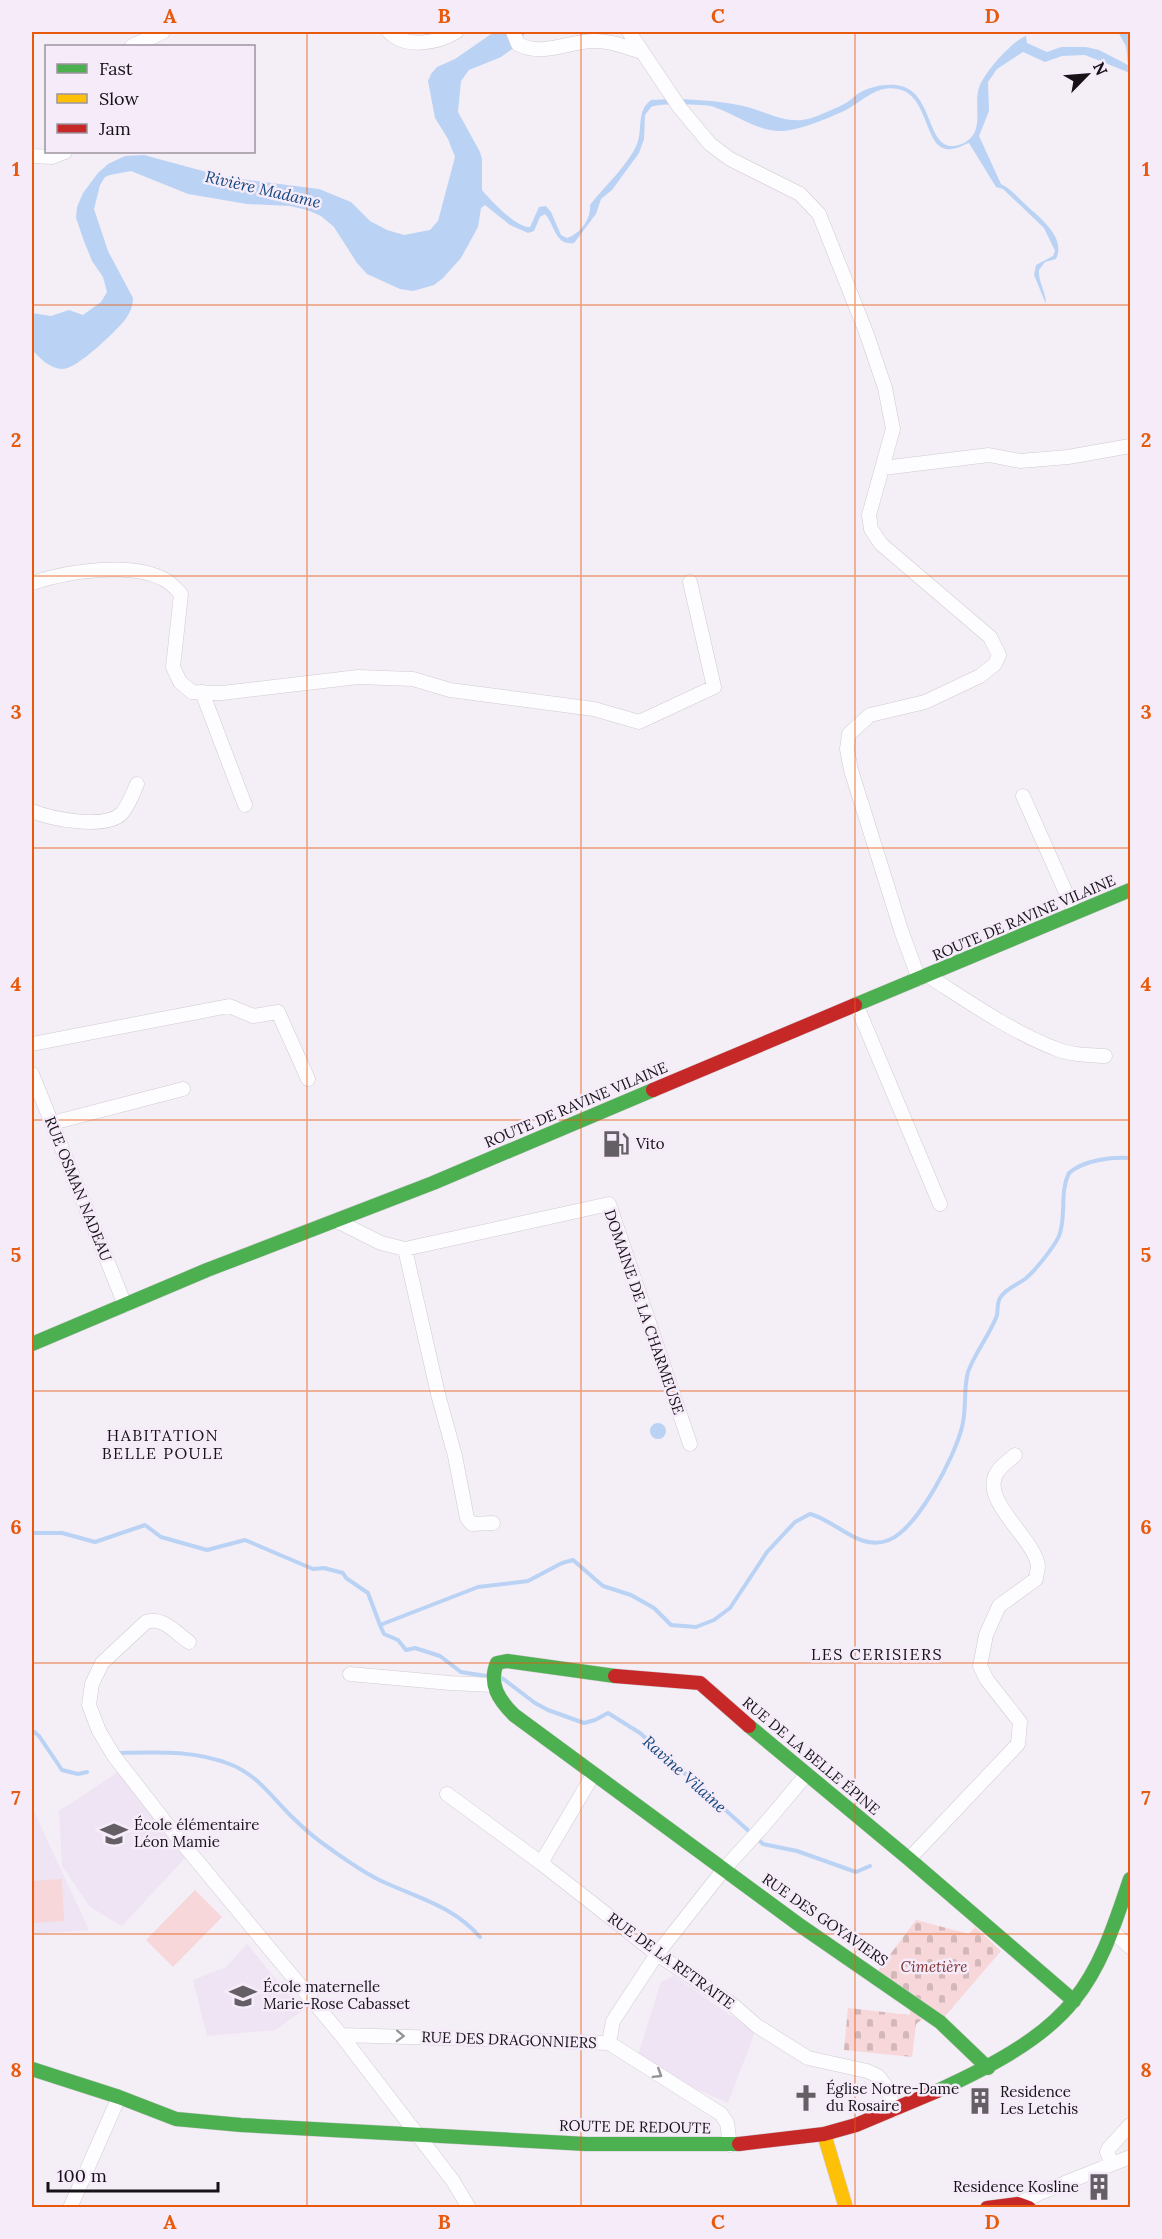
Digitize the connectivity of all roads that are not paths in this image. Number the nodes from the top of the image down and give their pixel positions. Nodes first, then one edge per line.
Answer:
1 (163, 32) edge
2 (389, 32) edge
3 (456, 32) edge
4 (513, 32) edge
5 (629, 32) edge
6 (134, 45) edge
7 (642, 52) junction
8 (62, 153) edge
9 (32, 156) edge
10 (1131, 446) edge
11 (883, 468) junction
12 (690, 582) dead end
13 (32, 583) edge
14 (202, 692) junction
15 (137, 784) dead end
16 (1023, 796) dead end
17 (245, 805) dead end
18 (32, 811) edge
19 (1131, 890) edge
20 (1075, 913) junction
21 (925, 977) junction
22 (856, 1004) junction
23 (32, 1044) edge
24 (1105, 1056) dead end
25 (32, 1074) edge
26 (308, 1079) dead end
27 (183, 1089) dead end
28 (52, 1124) junction
29 (940, 1204) dead end
30 (337, 1221) junction
31 (405, 1249) junction
32 (125, 1305) junction
33 (32, 1344) edge
34 (690, 1444) dead end
35 (1015, 1455) dead end
36 (494, 1523) dead end
37 (189, 1642) dead end
38 (350, 1674) dead end
39 (493, 1685) junction
40 (593, 1774) junction
41 (806, 1775) junction
42 (447, 1794) dead end
43 (909, 1859) junction
44 (541, 1863) junction
45 (724, 1868) junction
46 (1131, 1879) edge
47 (1112, 1931) junction
48 (1131, 1947) edge
49 (657, 1954) junction
50 (1074, 2001) junction
51 (341, 2035) junction
52 (609, 2043) junction
53 (988, 2068) junction
54 (32, 2069) edge
55 (119, 2097) junction
56 (894, 2110) junction
57 (1131, 2125) edge
58 (415, 2134) junction
59 (824, 2134) junction
60 (730, 2145) junction
61 (1131, 2157) edge
62 (1112, 2164) junction
63 (1023, 2206) edge
64 (69, 2208) edge
65 (469, 2208) edge
66 (846, 2208) edge
67 (987, 2208) edge

1 - 6 street
2 - 3 street
4 - 7 street
5 - 7 street
7 - 11 street
8 - 9 street
10 - 11 street
11 - 21 street
12 - 14 street
13 - 14 street
14 - 17 street
15 - 18 street
16 - 20 street
19 - 20 main road, ROUTE DE RAVINE VILAINE
20 - 21 main road, ROUTE DE RAVINE VILAINE
21 - 22 main road, ROUTE DE RAVINE VILAINE
21 - 24 street
22 - 29 street
22 - 30 main road, ROUTE DE RAVINE VILAINE
23 - 26 street
25 - 28 street, RUE OSMAN NADEAU
27 - 28 street
28 - 32 street, RUE OSMAN NADEAU
30 - 31 street
30 - 32 main road, ROUTE DE RAVINE VILAINE
31 - 34 street, DOMAINE DE LA CHARMEUSE
31 - 36 street
32 - 33 main road, ROUTE DE RAVINE VILAINE
35 - 43 street
37 - 51 street
38 - 39 street
39 - 40 main road, RUE DES GOYAVIERS
39 - 41 main road, RUE DE LA BELLE ÉPINE
40 - 44 street
40 - 45 main road, RUE DES GOYAVIERS
41 - 43 main road, RUE DE LA BELLE ÉPINE
41 - 45 street, RUE DES DRAGONNIERS
42 - 44 street, RUE DE LA RETRAITE
43 - 50 main road, RUE DE LA BELLE ÉPINE
44 - 49 street, RUE DE LA RETRAITE
45 - 49 street, RUE DES DRAGONNIERS
45 - 53 main road, RUE DES GOYAVIERS
46 - 47 main road, ROUTE DE REDOUTE
47 - 48 street
47 - 50 main road, ROUTE DE REDOUTE
49 - 52 street, RUE DES DRAGONNIERS
49 - 56 street, RUE DE LA RETRAITE
50 - 53 main road, ROUTE DE REDOUTE
51 -> 52 street, RUE DES DRAGONNIERS
51 - 58 street
52 -> 60 street
53 - 56 main road, ROUTE DE REDOUTE
54 - 55 main road, ROUTE DE REDOUTE
55 - 58 main road, ROUTE DE REDOUTE
55 - 64 street
56 - 59 main road, ROUTE DE REDOUTE
57 - 62 street
58 - 60 main road, ROUTE DE REDOUTE
58 - 65 street
59 - 60 main road, ROUTE DE REDOUTE
59 - 66 main road
61 - 62 street
62 - 63 street
63 - 67 main road

